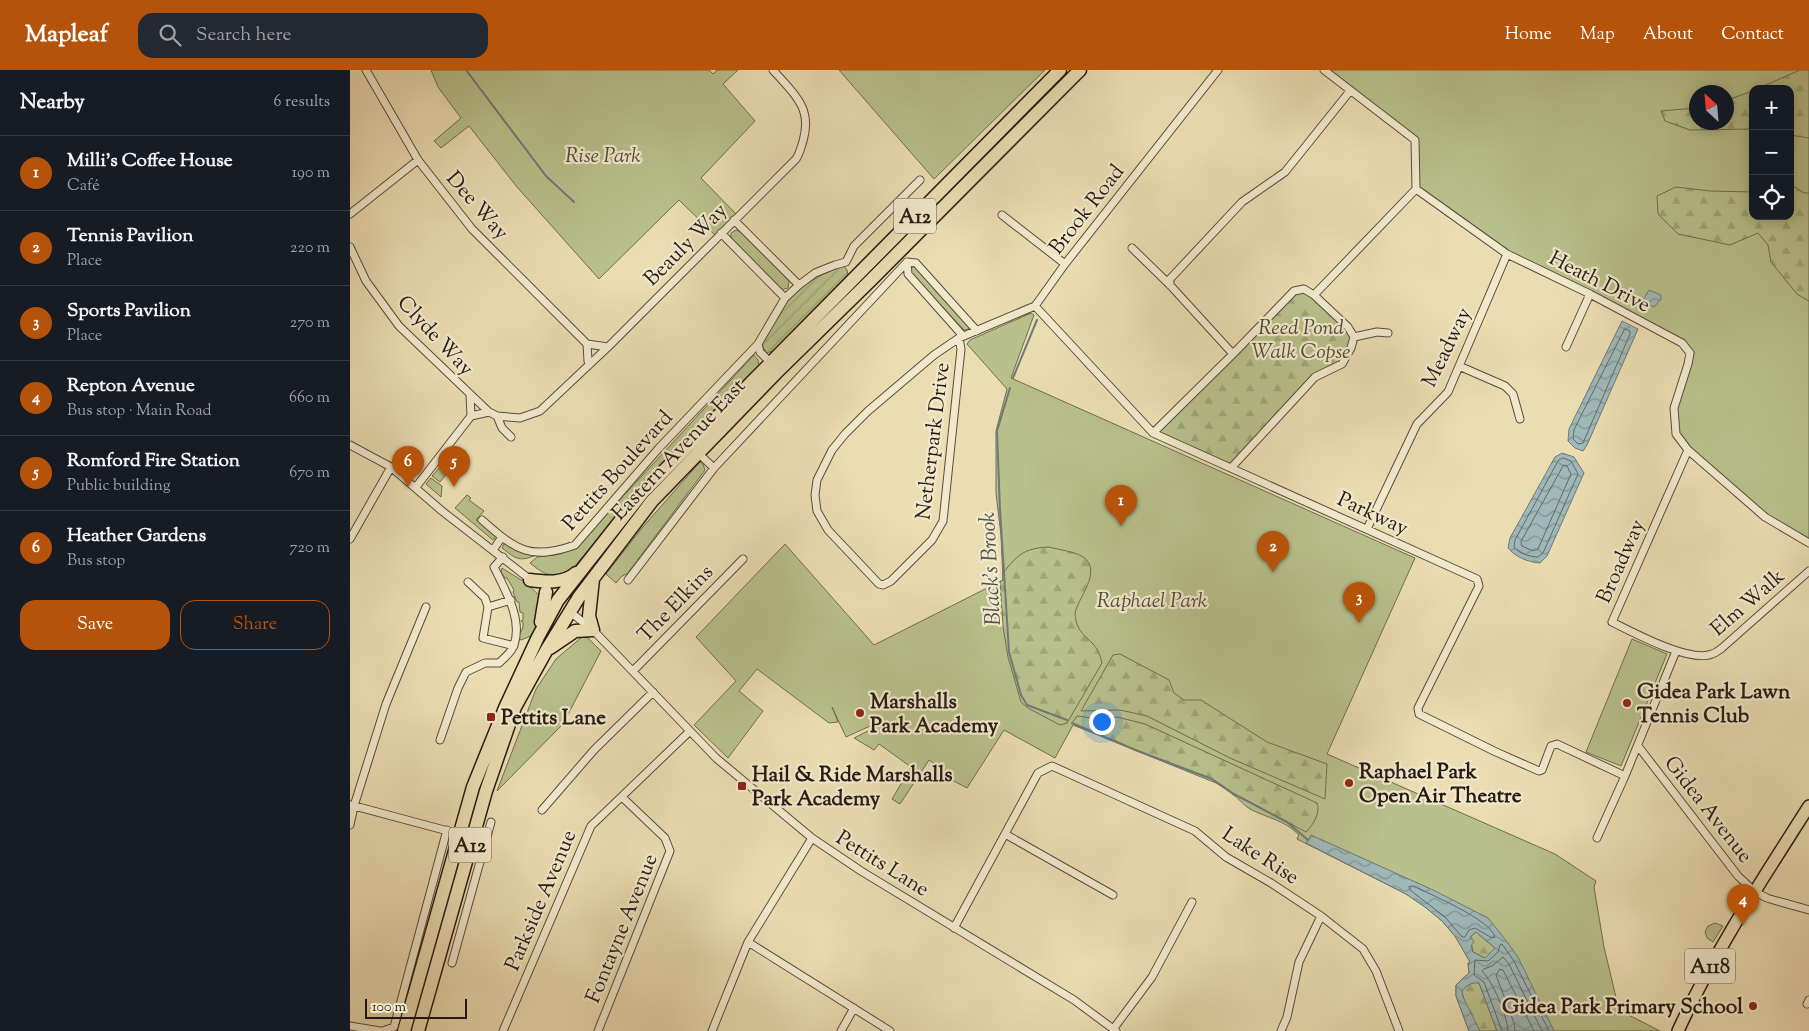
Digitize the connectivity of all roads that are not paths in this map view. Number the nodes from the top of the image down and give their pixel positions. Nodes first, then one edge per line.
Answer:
1 (366, 70) edge
2 (773, 70) edge
3 (1060, 70) edge
4 (1080, 70) edge
5 (1218, 70) edge
6 (1324, 70) edge
7 (1350, 90) junction
8 (418, 160) junction
9 (920, 180) dead end
10 (1416, 189) junction
11 (350, 214) edge
12 (1002, 215) dead end
13 (734, 220) junction
14 (721, 233) junction
15 (350, 247) edge
16 (1132, 248) dead end
17 (1507, 254) junction
18 (902, 258) junction
19 (1065, 264) junction
20 (853, 267) junction
21 (799, 285) junction
22 (1170, 285) junction
23 (1590, 294) junction
24 (1314, 295) junction
25 (785, 298) junction
26 (1035, 306) junction
27 (977, 331) junction
28 (1388, 333) dead end
29 (961, 337) junction
30 (1354, 337) junction
31 (588, 344) junction
32 (758, 344) junction
33 (608, 347) junction
34 (1566, 347) dead end
35 (1233, 354) junction
36 (770, 362) junction
37 (590, 364) junction
38 (1459, 366) junction
39 (470, 395) junction
40 (489, 412) junction
41 (471, 416) junction
42 (497, 416) junction
43 (520, 418) joint
44 (1520, 419) dead end
45 (1153, 433) junction
46 (511, 437) dead end
47 (350, 445) edge
48 (1688, 450) junction
49 (698, 453) junction
50 (391, 467) junction
51 (714, 468) junction
52 (1230, 468) junction
53 (416, 487) junction
54 (482, 520) dead end
55 (1367, 529) junction
56 (502, 537) junction
57 (350, 539) edge
58 (1809, 543) edge
59 (493, 550) junction
60 (503, 557) junction
61 (742, 558) dead end
62 (587, 563) junction
63 (1809, 571) edge
64 (594, 576) junction
65 (530, 580) junction
66 (628, 580) dead end
67 (468, 582) dead end
68 (546, 592) junction
69 (511, 600) junction
70 (558, 600) junction
71 (426, 607) dead end
72 (488, 608) junction
73 (569, 612) junction
74 (593, 630) junction
75 (538, 637) junction
76 (514, 646) junction
77 (546, 651) junction
78 (1676, 651) junction
79 (633, 671) junction
80 (653, 692) junction
81 (690, 732) junction
82 (440, 740) dead end
83 (1638, 746) junction
84 (1625, 776) junction
85 (622, 797) junction
86 (352, 805) edge
87 (1809, 806) edge
88 (542, 810) dead end
89 (491, 822) dead end
90 (350, 825) edge
91 (453, 832) junction
92 (1005, 834) junction
93 (472, 838) junction
94 (812, 838) junction
95 (1597, 838) dead end
96 (485, 842) junction
97 (1755, 892) junction
98 (1113, 895) dead end
99 (1192, 902) dead end
100 (1809, 910) edge
101 (1321, 916) junction
102 (954, 928) junction
103 (443, 941) junction
104 (748, 942) junction
105 (457, 945) junction
106 (452, 963) dead end
107 (854, 1008) junction
108 (350, 1026) edge
109 (1115, 1029) edge
110 (382, 1031) edge
111 (404, 1031) edge
112 (418, 1031) edge
113 (503, 1031) edge
114 (598, 1031) edge
115 (712, 1031) edge
116 (841, 1031) edge
117 (890, 1031) edge
118 (1281, 1031) edge
119 (1399, 1031) edge
120 (1678, 1031) edge

1 - 8 street, Dee Way
2 - 13 street, Beauly Way
3 - 20 highway, Eastern Avenue East / A12
4 - 18 highway, Eastern Avenue East / A12
5 - 19 street, Brook Road
6 - 7 street
7 - 10 street
7 - 22 street
8 - 11 street
8 - 31 street, Dee Way
9 - 20 street
10 - 17 street, Heath Drive
10 - 24 street
12 - 19 street
13 - 14 street, Beauly Way
13 - 21 street
14 - 25 street
14 - 33 street, Beauly Way
15 - 39 street, Clyde Way
16 - 22 street
17 - 23 street, Heath Drive
17 - 38 street, Meadway
18 - 27 street
18 - 29 street
18 - 49 highway, Eastern Avenue East / A12
18 - 51 street
19 - 26 street, Brook Road
20 - 21 street, Pettits Boulevard
20 - 36 highway, Eastern Avenue East / A12
21 - 25 street, Pettits Boulevard
22 - 35 street
23 - 34 street
23 - 48 street, Heath Drive
24 - 30 street
24 - 35 street
25 - 32 street, Pettits Boulevard
26 - 27 street
26 - 45 street, Parkway
27 - 29 street
28 - 30 street
29 - 29 street, Netherpark Drive
30 - 52 street
31 - 33 street
31 - 37 street
32 - 36 street
32 - 56 street, Pettits Boulevard
33 - 37 street, Beauly Way
35 - 45 street
36 - 62 highway, Eastern Avenue East / A12
37 - 43 street, Beauly Way
38 - 44 street
38 - 55 street, Meadway
39 - 40 street, Clyde Way
39 - 41 street
40 - 41 street
40 - 42 street, Clyde Way
41 - 53 street
42 - 43 street, Clyde Way
42 - 46 street
45 - 52 street, Parkway
47 - 50 street
48 - 58 street, Heath Drive
48 - 78 street, Broadway
49 - 51 street
49 - 64 highway, Eastern Avenue East / A12
50 - 53 street
50 - 57 street
51 - 66 street
52 - 55 street, Parkway
53 - 59 street
54 - 56 street, Pettits Boulevard
55 - 84 street, Parkway
56 - 59 street
59 - 60 street
60 - 65 street
60 - 69 street
61 - 79 street, The Elkins
62 - 65 highway
62 - 70 highway, Eastern Avenue East / A12
63 - 78 street, Elm Walk
64 - 73 highway, Eastern Avenue East / A12
64 - 74 highway
65 - 68 street
67 - 72 street
68 - 70 street
68 - 75 highway
69 - 72 street
69 - 76 street
70 - 73 highway
70 - 75 highway, Eastern Avenue East / A12
71 - 86 street
72 - 76 street
73 - 74 street, Pettits Lane
73 - 77 highway, Eastern Avenue East / A12
74 - 77 highway
74 - 79 street, Pettits Lane
75 - 91 highway, Eastern Avenue East / A12
76 - 82 street
77 - 93 highway, Eastern Avenue East / A12
78 - 83 street
79 - 80 street, Pettits Lane
80 - 81 street, Pettits Lane
80 - 88 street
81 - 85 street, Parkside Avenue
81 - 94 street, Pettits Lane
83 - 84 street
83 - 97 street, Gidea Avenue
84 - 95 street
85 - 113 street, Parkside Avenue
85 - 114 street, Fontayne Avenue
86 - 90 street
86 - 91 street
87 - 97 main road, A118
89 - 96 street
91 - 110 street
91 - 111 highway, Eastern Avenue East / A12
92 - 98 street
92 - 101 street, Lake Rise
92 - 102 street
93 - 96 street
93 - 103 highway, Eastern Avenue East / A12
94 - 102 street, Pettits Lane
94 - 104 street
96 - 105 street
97 - 100 street, Gidea Avenue
97 - 120 main road, A118
99 - 109 street
101 - 118 street
101 - 119 street, Lake Rise
102 - 109 street, Pettits Lane
103 - 105 street
103 - 112 highway, Eastern Avenue East / A12
104 - 107 street
104 - 115 street
105 - 106 street
107 - 116 street
107 - 117 street
108 - 110 street

